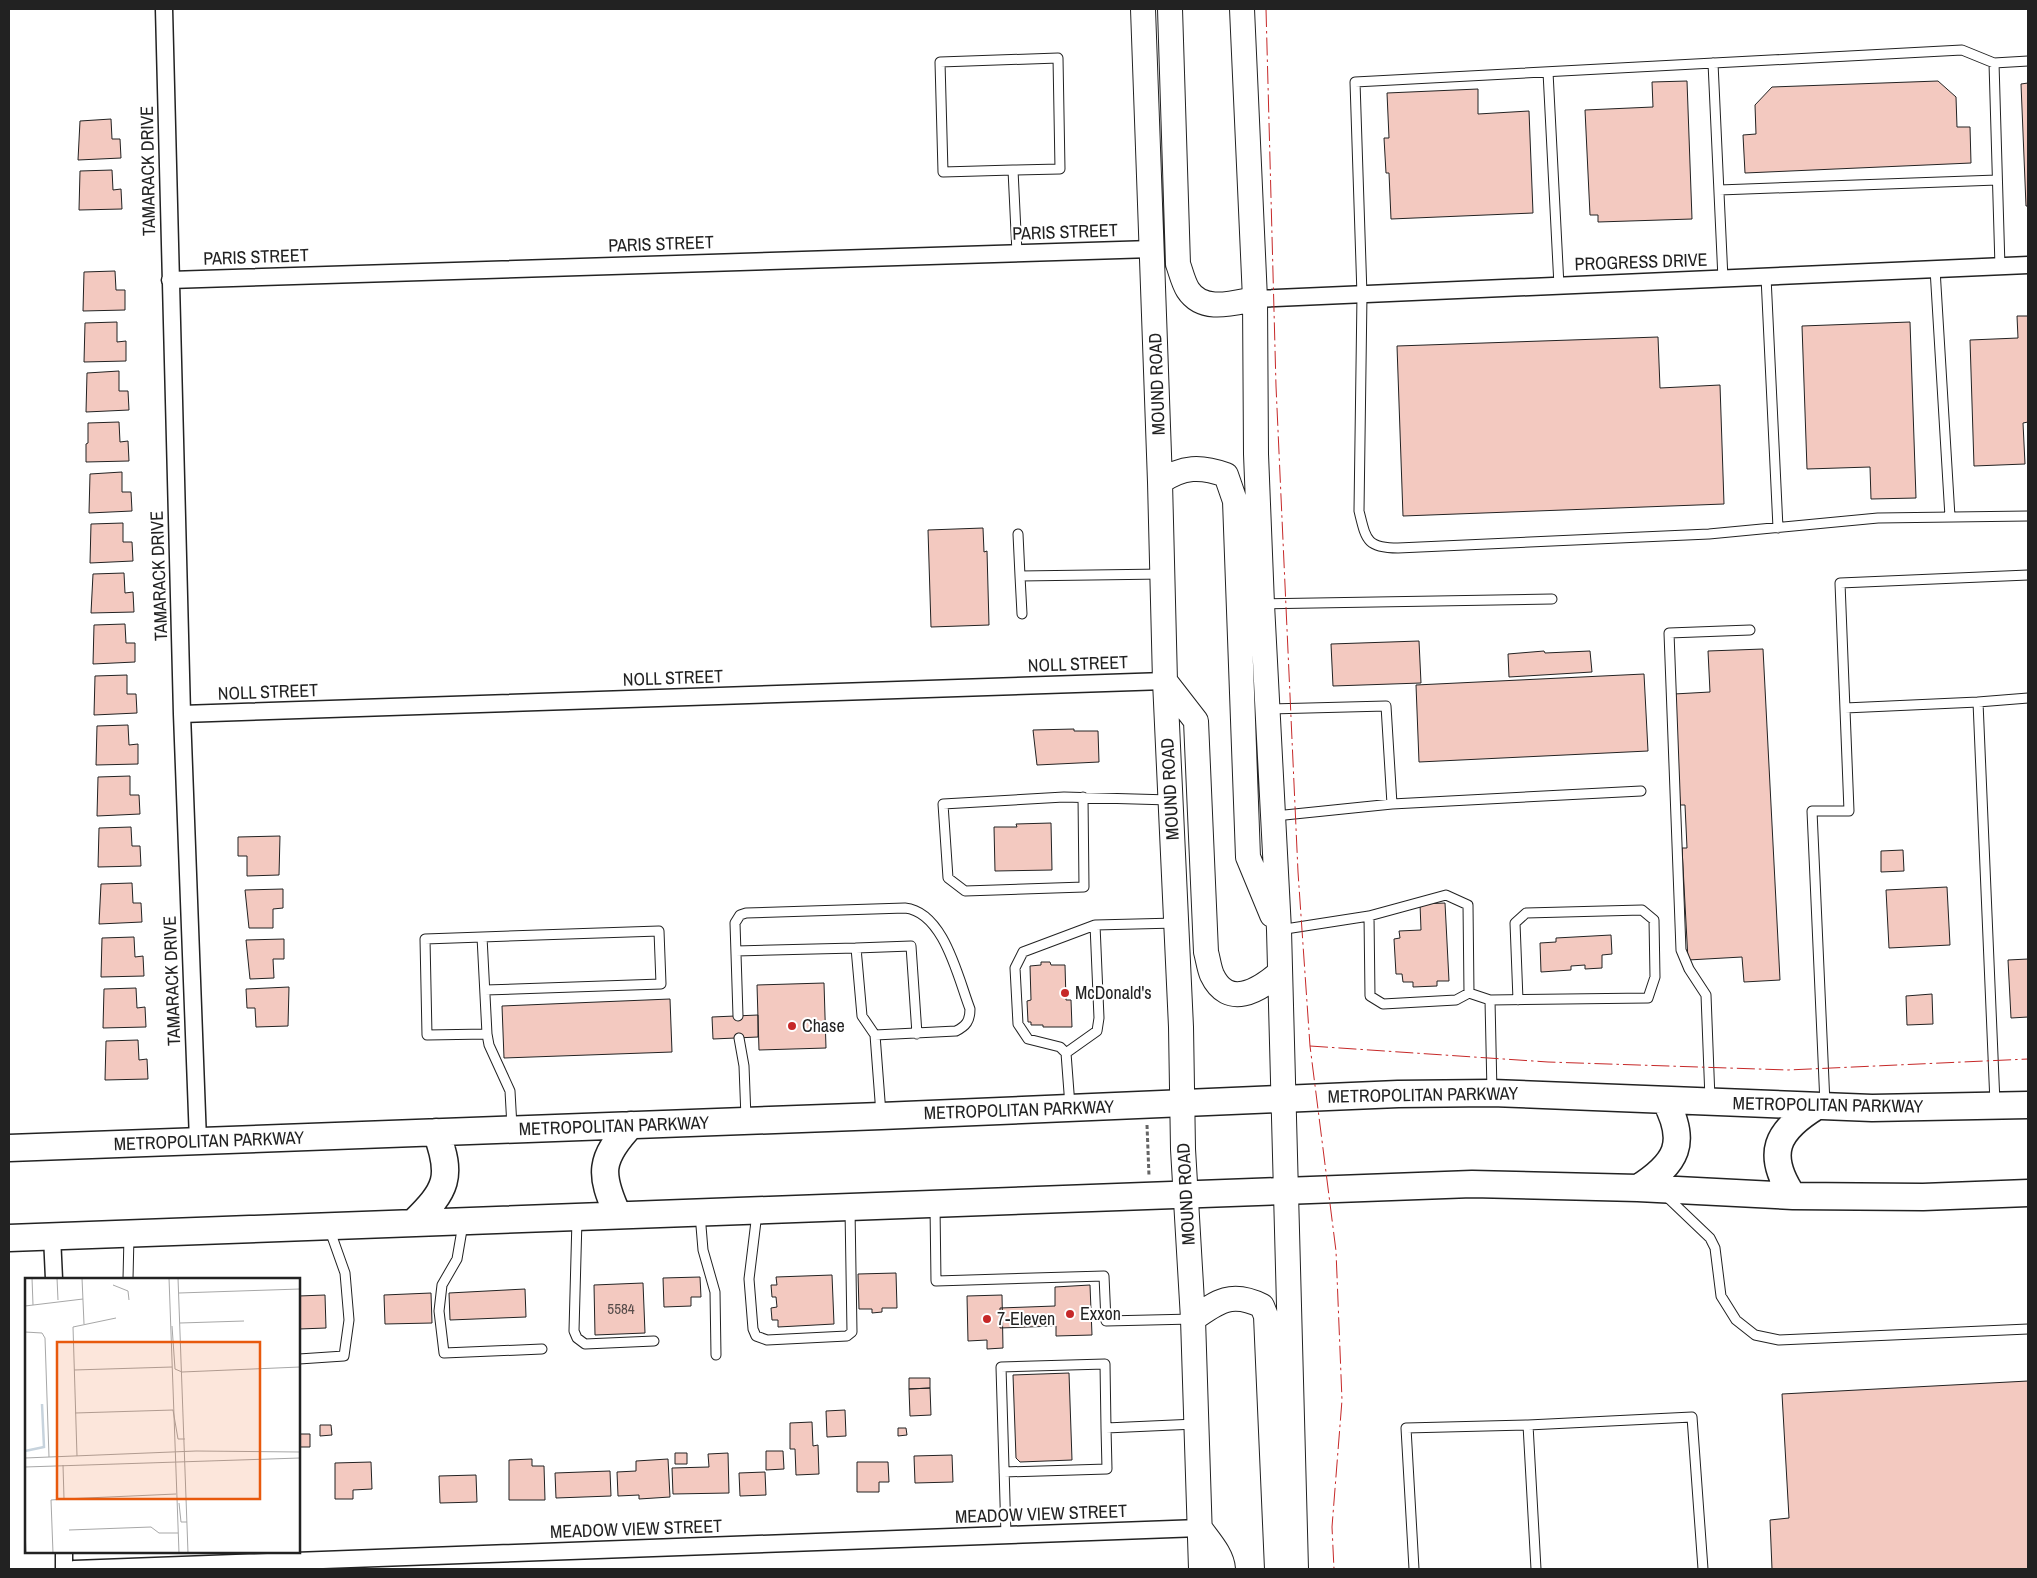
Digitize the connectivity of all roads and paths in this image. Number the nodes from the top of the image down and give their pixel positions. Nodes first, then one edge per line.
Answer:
1 (164, 9) edge
2 (1143, 9) edge
3 (1170, 9) edge
4 (1242, 9) edge
5 (2028, 62) edge
6 (1713, 63) junction
7 (1994, 63) junction
8 (1548, 72) junction
9 (1013, 170) junction
10 (1997, 180) junction
11 (1719, 190) junction
12 (1152, 249) junction
13 (1017, 253) junction
14 (2028, 265) edge
15 (2000, 267) junction
16 (1935, 269) junction
17 (1766, 277) junction
18 (1723, 279) junction
19 (170, 280) junction
20 (1559, 286) junction
21 (1362, 294) junction
22 (1255, 299) junction
23 (1160, 482) junction
24 (2028, 516) edge
25 (1950, 517) junction
26 (1778, 528) junction
27 (1018, 534) dead end
28 (1163, 574) junction
29 (2028, 575) edge
30 (1020, 576) junction
31 (1552, 599) dead end
32 (1262, 604) junction
33 (1022, 614) dead end
34 (1750, 630) dead end
35 (1165, 681) junction
36 (2028, 698) edge
37 (1978, 702) junction
38 (1845, 708) junction
39 (1267, 709) junction
40 (182, 714) junction
41 (1641, 791) dead end
42 (1083, 797) junction
43 (1170, 800) junction
44 (1392, 804) junction
45 (1273, 817) junction
46 (1369, 916) junction
47 (1176, 923) junction
48 (1095, 925) junction
49 (1279, 930) junction
50 (482, 938) junction
51 (856, 948) junction
52 (736, 951) junction
53 (1279, 973) junction
54 (485, 990) junction
55 (1469, 993) junction
56 (1490, 1000) junction
57 (1518, 1000) junction
58 (738, 1016) dead end
59 (487, 1034) junction
60 (917, 1034) junction
61 (874, 1035) junction
62 (739, 1038) dead end
63 (1066, 1053) junction
64 (1492, 1093) junction
65 (1284, 1098) junction
66 (1665, 1100) junction
67 (1710, 1102) junction
68 (1182, 1103) junction
69 (2028, 1105) edge
70 (1996, 1106) junction
71 (1821, 1107) junction
72 (1070, 1108) junction
73 (881, 1116) junction
74 (746, 1121) junction
75 (1146, 1122) dead end
76 (631, 1126) junction
77 (512, 1130) junction
78 (436, 1132) junction
79 (198, 1141) junction
80 (9, 1148) edge
81 (1149, 1179) dead end
82 (1649, 1189) junction
83 (1286, 1190) junction
84 (2028, 1193) edge
85 (1186, 1194) junction
86 (1792, 1196) junction
87 (935, 1204) junction
88 (850, 1208) junction
89 (757, 1210) junction
90 (700, 1212) junction
91 (618, 1215) junction
92 (577, 1216) junction
93 (463, 1221) junction
94 (413, 1223) junction
95 (328, 1226) junction
96 (129, 1234) junction
97 (52, 1236) junction
98 (9, 1238) edge
99 (54, 1278) edge
100 (128, 1278) edge
101 (1193, 1319) junction
102 (2028, 1328) edge
103 (654, 1341) dead end
104 (542, 1349) dead end
105 (716, 1355) dead end
106 (300, 1359) edge
107 (1196, 1424) junction
108 (1528, 1425) junction
109 (1106, 1428) junction
110 (1004, 1472) junction
111 (1200, 1528) junction
112 (1006, 1535) junction
113 (64, 1553) edge
114 (64, 1569) edge
115 (74, 1569) edge
116 (1201, 1569) edge
117 (1224, 1569) edge
118 (1276, 1569) edge
119 (1296, 1569) edge
120 (1414, 1569) edge
121 (1536, 1569) edge
122 (1703, 1569) edge

1 - 19 street, TAMARACK DRIVE
2 - 12 main road, MOUND ROAD
3 - 22 main road
4 - 22 main road
5 - 7 lane
6 - 7 lane
6 - 8 lane
6 - 11 lane
7 - 10 lane
8 - 20 lane
8 - 21 lane
9 - 9 lane
9 - 13 lane
10 - 11 lane
10 - 15 lane
11 - 18 lane
12 - 13 street, PARIS STREET
12 - 23 main road, MOUND ROAD
13 - 19 street, PARIS STREET
14 - 15 street, PROGRESS DRIVE
15 - 16 street, PROGRESS DRIVE
16 - 17 street, PROGRESS DRIVE
16 - 25 lane
17 - 18 street, PROGRESS DRIVE
17 - 26 lane
18 - 20 street, PROGRESS DRIVE
19 - 40 street, TAMARACK DRIVE
20 - 21 street, PROGRESS DRIVE
21 - 22 street, PROGRESS DRIVE
21 - 26 lane
22 - 32 main road
23 - 28 main road, MOUND ROAD
23 - 49 main road
24 - 25 lane
25 - 26 lane
27 - 30 lane
28 - 30 lane
28 - 35 main road, MOUND ROAD
29 - 38 lane
30 - 33 lane
31 - 32 lane
32 - 39 main road
34 - 67 lane
35 - 40 street, NOLL STREET
35 - 43 main road, MOUND ROAD
35 - 53 main road
36 - 37 lane
37 - 38 lane
37 - 70 lane
38 - 71 lane
39 - 44 lane
39 - 45 main road
40 - 79 street, TAMARACK DRIVE
41 - 44 lane
42 - 42 lane
42 - 43 lane
43 - 47 main road, MOUND ROAD
44 - 45 lane
45 - 49 main road
46 - 49 lane
46 - 55 lane
46 - 55 lane
47 - 48 lane
47 - 68 main road, MOUND ROAD
48 - 63 lane
48 - 63 lane
49 - 53 main road
50 - 54 lane
50 - 54 lane
50 - 59 lane
51 - 52 lane
51 - 60 lane
51 - 61 lane
52 - 58 lane
52 - 60 lane
53 - 65 main road
54 - 59 lane
55 - 56 lane
56 - 57 lane
56 - 64 lane
57 - 57 lane
59 - 77 lane
60 - 61 lane
61 - 73 lane
62 - 74 lane
63 - 72 lane
64 - 65 main road, METROPOLITAN PARKWAY
64 - 66 main road, METROPOLITAN PARKWAY
65 - 68 main road, METROPOLITAN PARKWAY
65 - 83 main road
66 - 67 main road, METROPOLITAN PARKWAY
66 - 82 main road
67 - 71 main road, METROPOLITAN PARKWAY
68 - 72 main road, METROPOLITAN PARKWAY
68 - 85 main road, MOUND ROAD
69 - 70 main road, METROPOLITAN PARKWAY
70 - 71 main road, METROPOLITAN PARKWAY
71 - 86 main road
72 - 73 main road, METROPOLITAN PARKWAY
73 - 74 main road, METROPOLITAN PARKWAY
74 - 76 main road, METROPOLITAN PARKWAY
75 - 81 path
76 - 77 main road, METROPOLITAN PARKWAY
76 - 91 main road
77 - 78 main road, METROPOLITAN PARKWAY
78 - 79 main road, METROPOLITAN PARKWAY
78 - 94 main road
79 - 80 main road, METROPOLITAN PARKWAY
82 - 83 main road
82 - 86 main road
82 - 102 lane
83 - 85 main road
83 - 119 main road
84 - 86 main road
85 - 87 main road
85 - 101 main road, MOUND ROAD
87 - 88 main road
87 - 101 lane
88 - 89 main road
88 - 89 lane
89 - 90 main road
90 - 91 main road
90 - 105 lane
91 - 92 main road
92 - 93 main road
92 - 103 lane
93 - 94 main road
93 - 104 lane
94 - 95 main road
95 - 96 main road
95 - 106 lane
96 - 97 main road
96 - 100 lane
97 - 98 main road
97 - 99 street
101 - 107 main road, MOUND ROAD
101 - 118 main road
107 - 109 lane
107 - 111 main road, MOUND ROAD
108 - 120 lane
108 - 121 lane
108 - 122 lane
109 - 110 lane
109 - 110 lane
110 - 112 lane
111 - 112 street, MEADOW VIEW STREET
111 - 116 main road, MOUND ROAD
111 - 117 main road
112 - 115 street, MEADOW VIEW STREET
113 - 114 street

